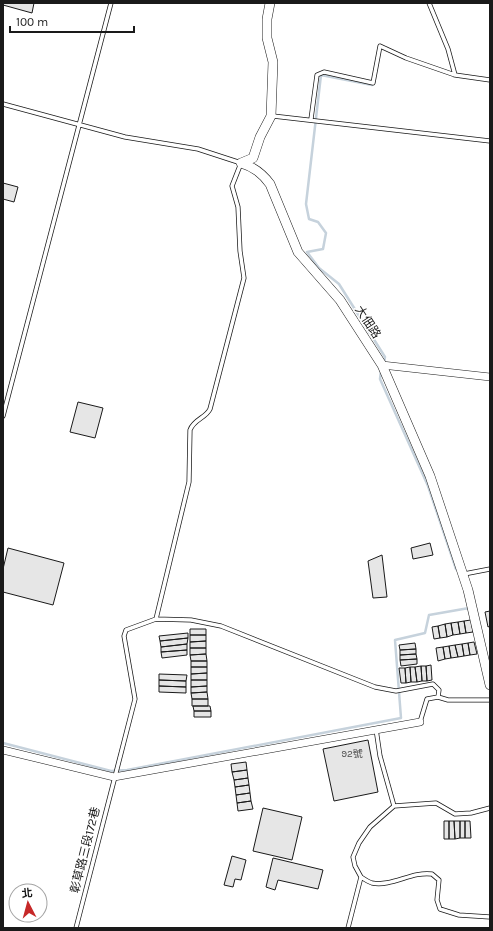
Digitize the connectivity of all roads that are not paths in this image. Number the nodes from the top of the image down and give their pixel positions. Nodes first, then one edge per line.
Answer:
1 (111, 3) edge
2 (270, 3) edge
3 (429, 3) edge
4 (455, 75) junction
5 (490, 80) edge
6 (3, 104) edge
7 (272, 116) junction
8 (311, 119) junction
9 (80, 124) junction
10 (490, 141) edge
11 (241, 163) junction
12 (382, 365) junction
13 (490, 377) edge
14 (3, 416) edge
15 (490, 569) edge
16 (463, 574) junction
17 (156, 619) junction
18 (490, 685) edge
19 (438, 697) junction
20 (490, 700) edge
21 (420, 722) joint
22 (376, 729) junction
23 (3, 750) edge
24 (114, 777) junction
25 (394, 806) junction
26 (490, 808) edge
27 (361, 877) junction
28 (490, 917) edge
29 (76, 928) edge
30 (348, 928) edge

1 - 9 lane
2 - 7 street
3 - 4 lane
4 - 5 lane
4 - 8 lane
6 - 9 lane
7 - 8 lane
7 - 11 street
8 - 10 lane
9 - 11 lane
9 - 14 lane
11 - 12 street, 大佃路
11 - 17 lane
12 - 13 street
12 - 16 street, 大佃路
15 - 16 lane
16 - 18 street, 大佃路
17 - 19 lane
17 - 24 lane, 彰草路三段172巷
19 - 20 lane
19 - 21 lane
21 - 22 street
22 - 24 street
22 - 25 lane
23 - 24 street
24 - 29 lane, 彰草路三段172巷
25 - 26 lane
25 - 27 lane
27 - 28 lane
27 - 30 lane

